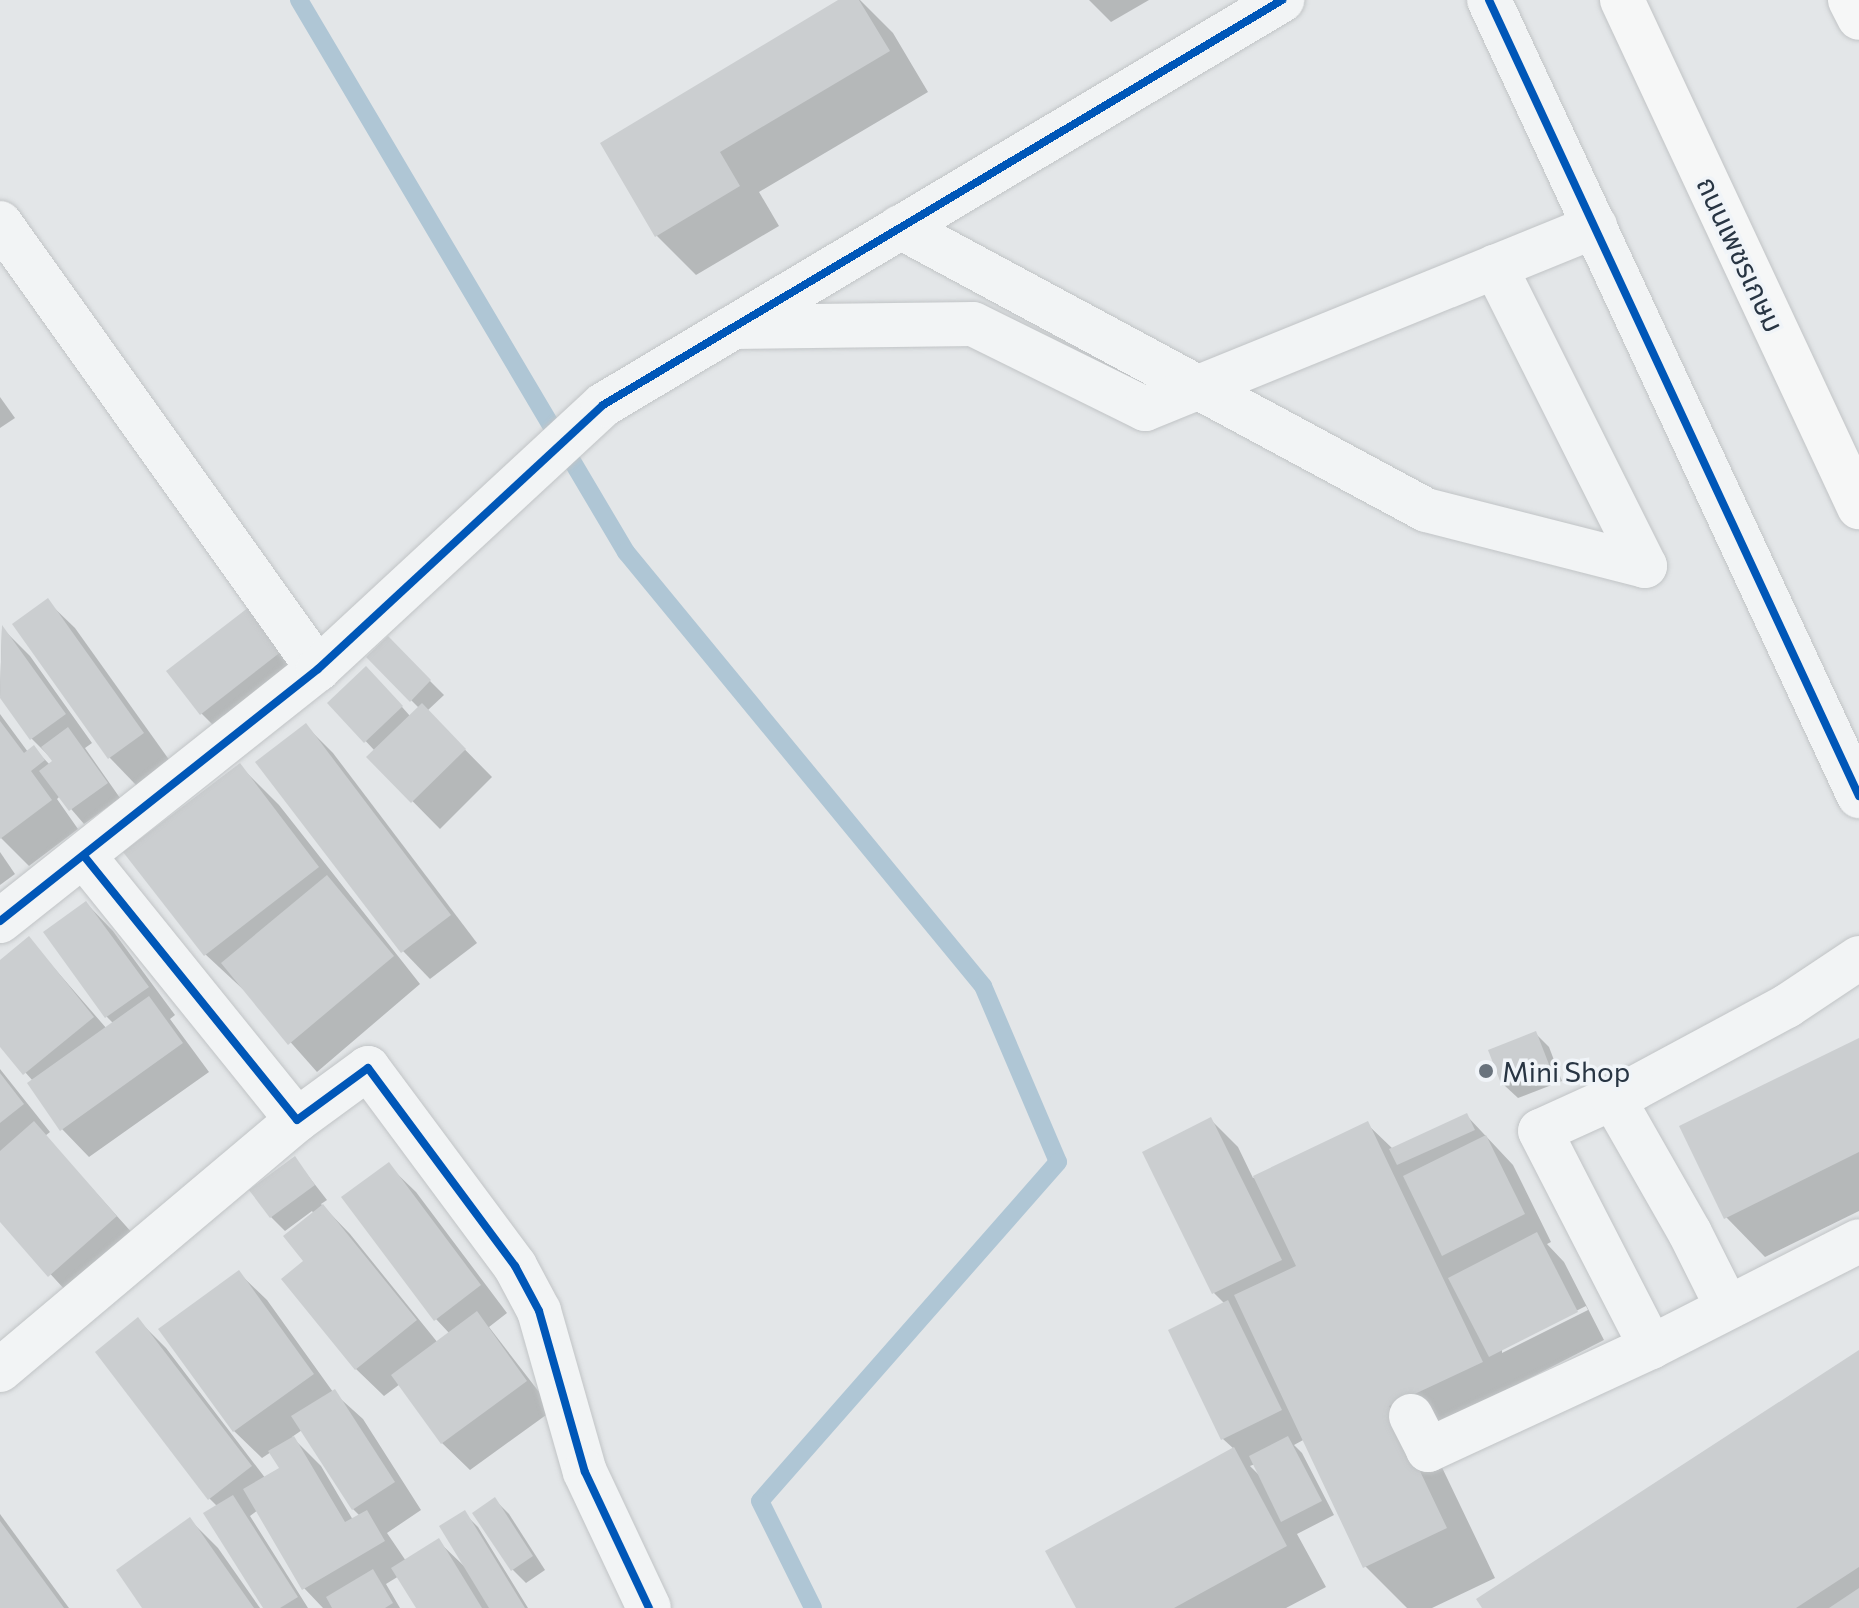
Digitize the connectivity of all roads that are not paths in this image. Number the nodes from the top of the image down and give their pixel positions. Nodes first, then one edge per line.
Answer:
1 (1282, 0) edge
2 (1489, 0) edge
3 (1622, 0) edge
4 (1850, 0) edge
5 (1859, 18) edge
6 (0, 223) edge
7 (1595, 226) junction
8 (900, 227) junction
9 (1495, 266) junction
10 (732, 327) junction
11 (1199, 387) junction
12 (1859, 507) edge
13 (318, 669) junction
14 (1859, 796) edge
15 (84, 856) junction
16 (0, 921) edge
17 (1859, 958) edge
18 (1613, 1098) junction
19 (297, 1120) junction
20 (1859, 1241) edge
21 (1727, 1307) junction
22 (1651, 1347) junction
23 (0, 1370) edge
24 (1411, 1416) dead end
25 (649, 1608) edge

1 - 8 street
2 - 7 street
3 - 12 main road, ถนนเพชรเกษม
4 - 5 main road
6 - 13 street
7 - 9 street
7 - 14 street
8 - 10 street
8 - 11 street
9 - 11 street
9 - 11 street
10 - 11 street
10 - 13 street
13 - 15 street
15 - 16 street
15 - 19 street
17 - 18 street
18 - 21 street
18 - 22 street
19 - 23 street
19 - 25 street
20 - 21 street
21 - 22 street
22 - 24 street

